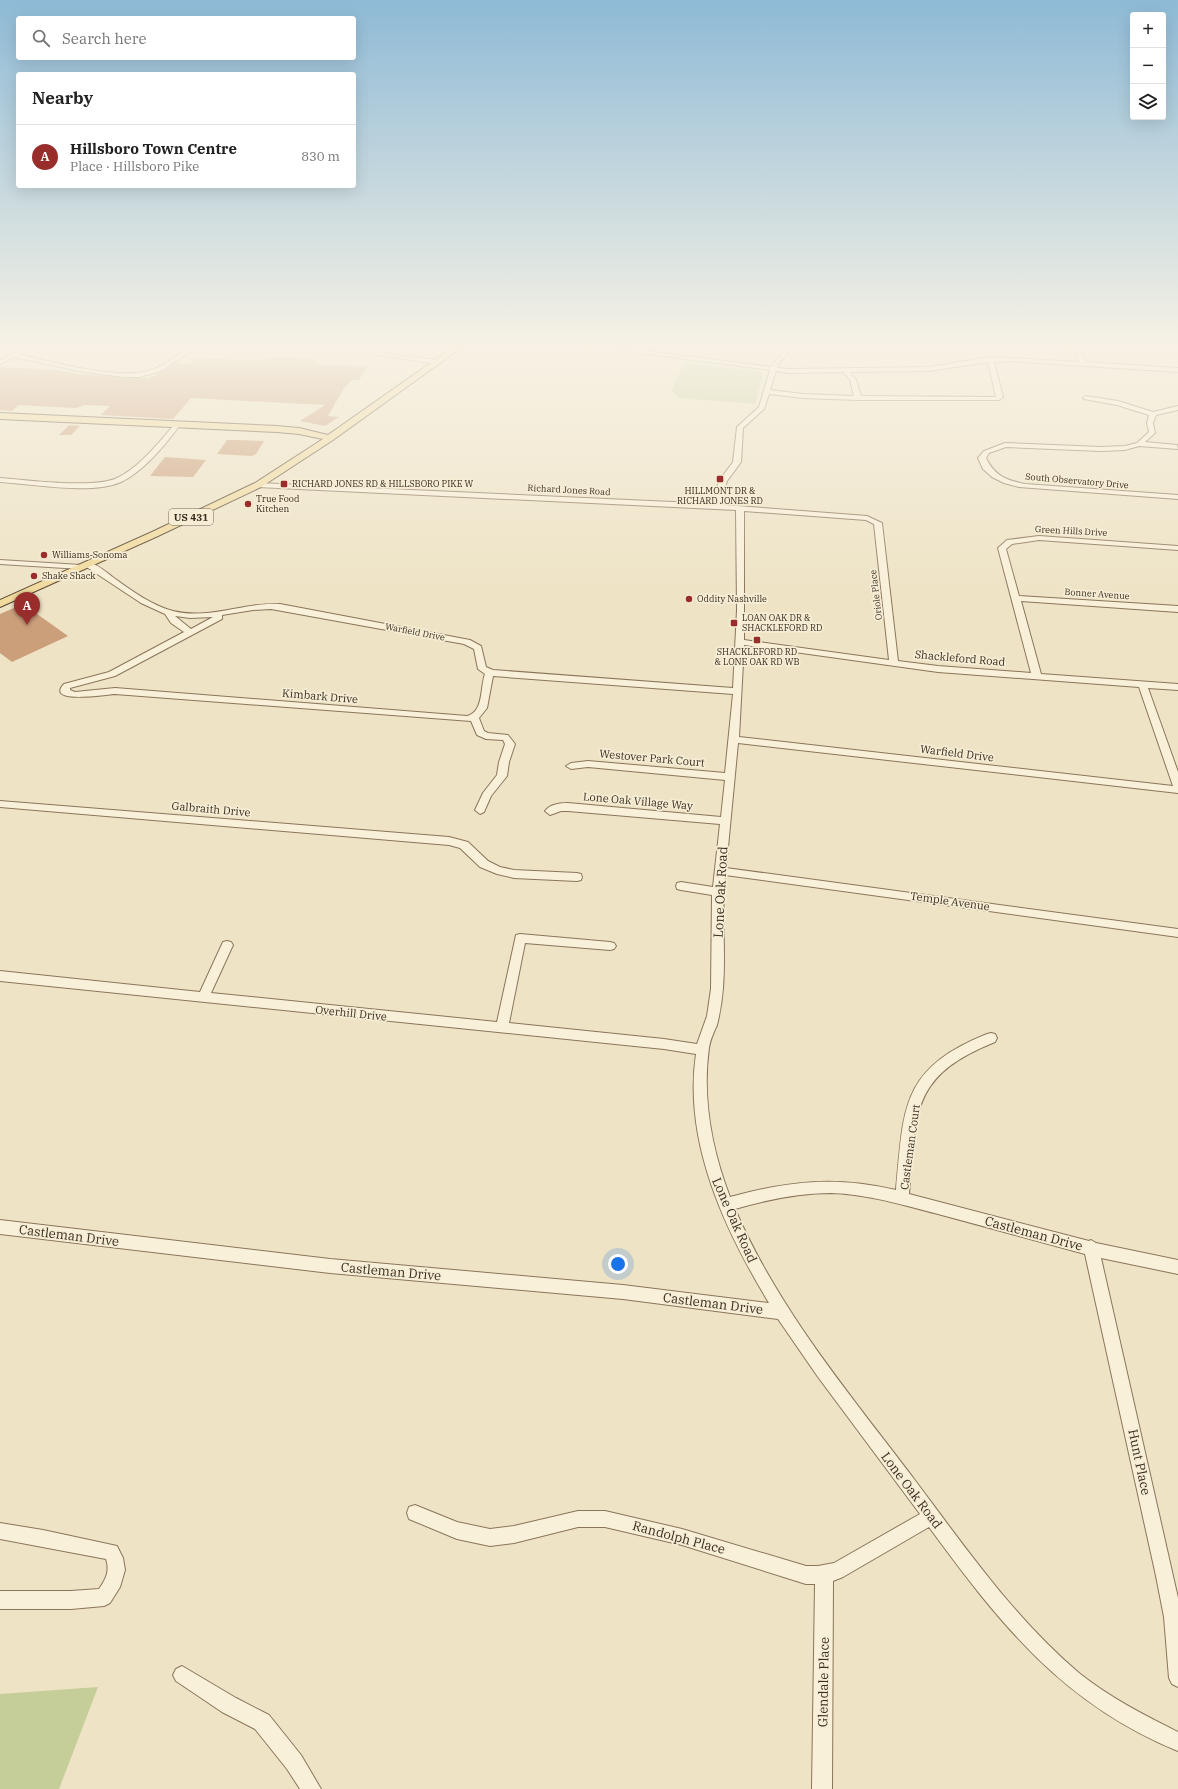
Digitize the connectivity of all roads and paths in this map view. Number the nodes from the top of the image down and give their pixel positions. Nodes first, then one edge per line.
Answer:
1 (173, 428) edge
2 (267, 428) edge
3 (343, 428) edge
4 (740, 428) edge
5 (1151, 428) edge
6 (1152, 433) junction
7 (330, 438) junction
8 (1140, 444) junction
9 (1177, 447) edge
10 (0, 480) edge
11 (258, 485) junction
12 (1178, 497) edge
13 (720, 507) junction
14 (740, 509) junction
15 (878, 523) joint
16 (1178, 548) edge
17 (0, 562) edge
18 (85, 565) junction
19 (1015, 598) junction
20 (0, 604) edge
21 (1178, 609) edge
22 (230, 611) junction
23 (169, 614) junction
24 (190, 632) junction
25 (741, 642) junction
26 (894, 664) junction
27 (490, 673) junction
28 (112, 674) junction
29 (1037, 677) junction
30 (1142, 684) junction
31 (1178, 687) edge
32 (115, 691) junction
33 (737, 691) junction
34 (474, 718) junction
35 (733, 739) junction
36 (1174, 760) edge
37 (572, 766) dead end
38 (730, 777) junction
39 (1178, 786) edge
40 (1178, 790) edge
41 (0, 804) edge
42 (480, 810) dead end
43 (550, 811) dead end
44 (725, 821) junction
45 (721, 871) junction
46 (577, 877) dead end
47 (681, 886) dead end
48 (718, 892) junction
49 (1178, 932) edge
50 (227, 945) dead end
51 (610, 946) dead end
52 (0, 976) edge
53 (203, 997) junction
54 (502, 1028) junction
55 (991, 1038) dead end
56 (702, 1050) junction
57 (902, 1198) junction
58 (726, 1205) junction
59 (0, 1227) edge
60 (1091, 1248) junction
61 (1178, 1267) edge
62 (782, 1312) junction
63 (415, 1513) dead end
64 (932, 1516) junction
65 (0, 1531) edge
66 (824, 1575) junction
67 (0, 1600) edge
68 (182, 1675) dead end
69 (1178, 1678) edge
70 (1178, 1739) edge
71 (311, 1789) edge
72 (822, 1789) edge

1 - 10 street
2 - 7 main road
3 - 7 main road, US 431
4 - 13 street
5 - 6 street
6 - 8 street
6 - 9 street
7 - 11 main road, US 431
8 - 9 street
8 - 12 street, South Observatory Drive
11 - 13 street, Richard Jones Road
11 - 18 main road, US 431
13 - 14 street, Richard Jones Road
14 - 15 street, Richard Jones Road
14 - 25 street, Lone Oak Road
15 - 26 street, Oriole Place
16 - 19 street, Green Hills Drive
17 - 18 street, Warfield Drive
18 - 20 main road, US 431
18 - 23 street, Warfield Drive
19 - 21 street, Bonner Avenue
19 - 29 street, Green Hills Drive
22 - 23 street, Warfield Drive
22 - 24 street, Kimbark Drive
22 - 27 street, Warfield Drive
23 - 24 street
24 - 28 street, Kimbark Drive
25 - 26 street, Shackleford Road
25 - 33 street, Lone Oak Road
26 - 29 street, Shackleford Road
27 - 33 street
27 - 34 street
28 - 32 street
28 - 32 street, Kimbark Drive
29 - 30 street, Shackleford Road
30 - 31 street, Shackleford Road
30 - 36 street
32 - 34 street, Kimbark Drive
33 - 35 street, Lone Oak Road
34 - 42 street
35 - 38 street, Lone Oak Road
35 - 40 street, Warfield Drive
36 - 39 street
37 - 38 street, Westover Park Court
38 - 44 street, Lone Oak Road
41 - 46 street, Galbraith Drive
43 - 44 street, Lone Oak Village Way
44 - 45 street, Lone Oak Road
45 - 48 street, Lone Oak Road
45 - 49 street, Temple Avenue
47 - 48 street
48 - 56 street, Lone Oak Road
50 - 53 street
51 - 54 street
52 - 53 street, Overhill Drive
53 - 54 street, Overhill Drive
54 - 56 street, Overhill Drive
55 - 57 street, Castleman Court
56 - 58 street, Lone Oak Road
57 - 58 street, Castleman Drive
57 - 60 street, Castleman Drive
58 - 62 street, Lone Oak Road
59 - 62 street, Castleman Drive
60 - 61 street, Castleman Drive
60 - 69 street, Hunt Place
62 - 64 street, Lone Oak Road
63 - 66 street, Randolph Place
64 - 66 street, Randolph Place
64 - 70 street, Lone Oak Road
65 - 67 street
66 - 72 street, Glendale Place
68 - 71 street

